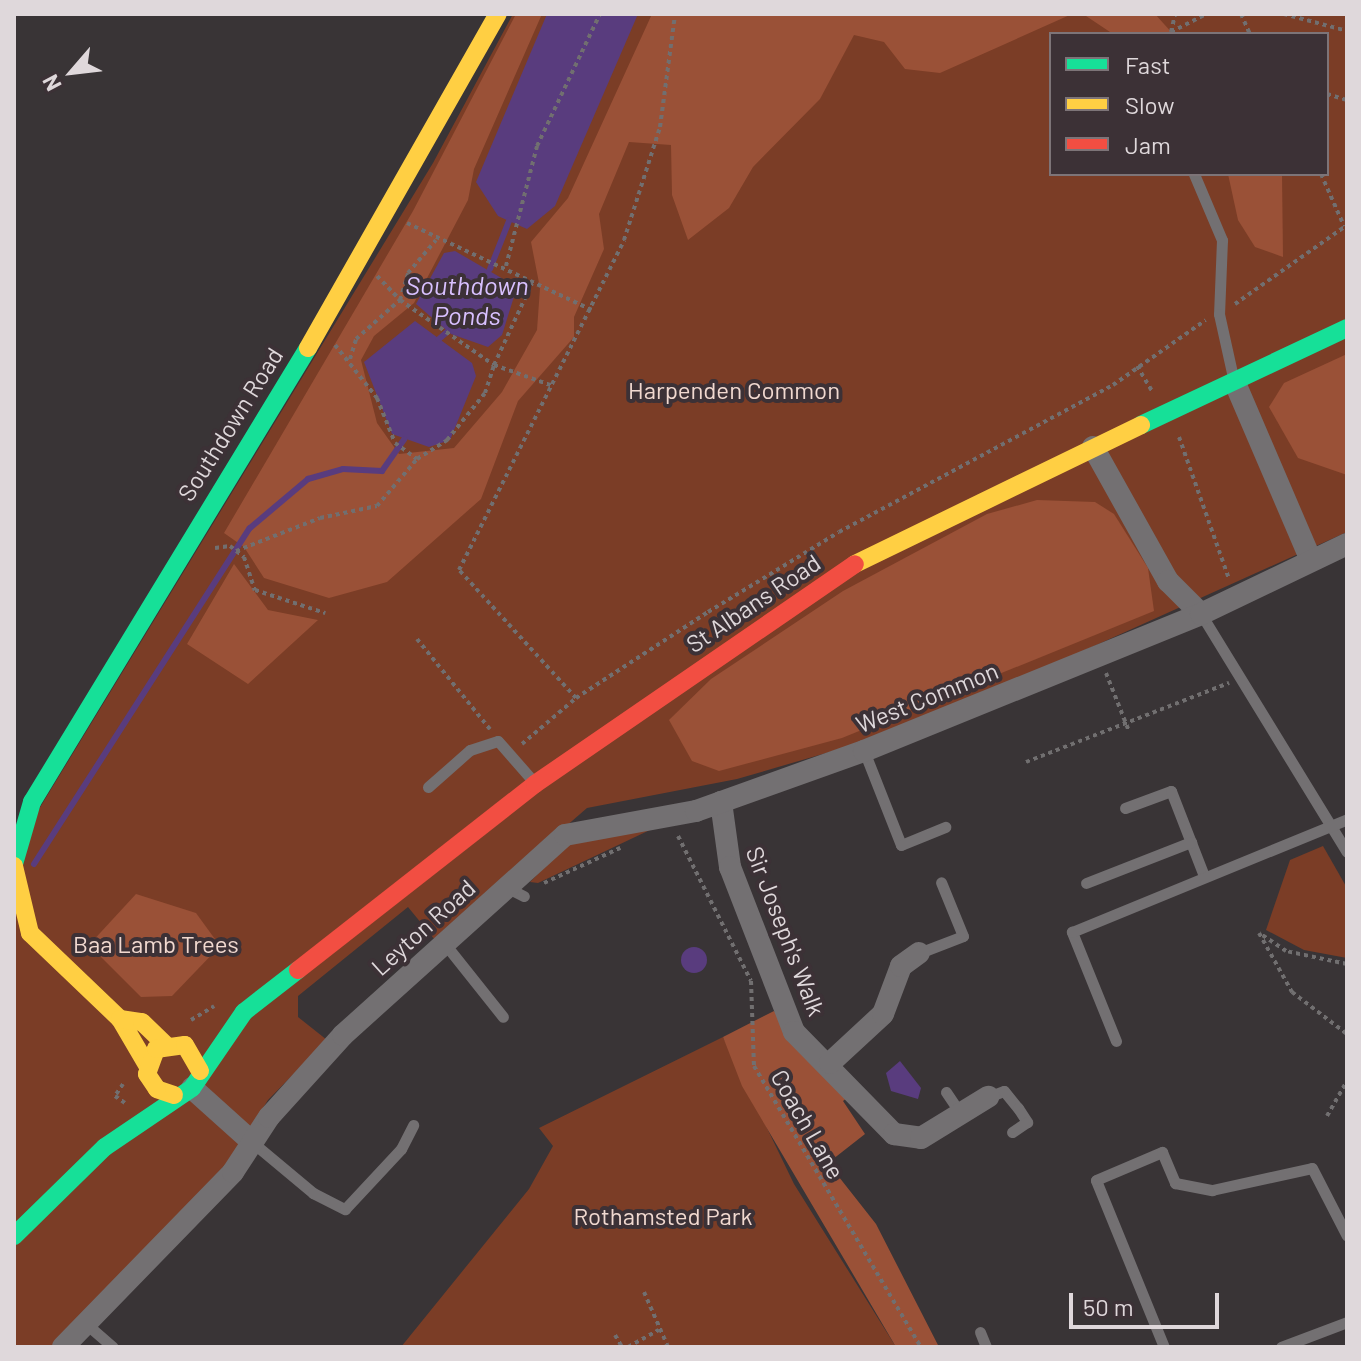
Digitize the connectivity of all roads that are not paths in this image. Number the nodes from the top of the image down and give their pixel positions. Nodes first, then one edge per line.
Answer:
1 (498, 14) edge
2 (1195, 176) edge
3 (1347, 328) edge
4 (1235, 383) junction
5 (1093, 447) junction
6 (1347, 544) edge
7 (1310, 558) junction
8 (1201, 614) junction
9 (864, 751) junction
10 (535, 784) junction
11 (428, 787) dead end
12 (721, 802) junction
13 (1125, 808) dead end
14 (669, 817) joint
15 (1341, 821) edge
16 (17, 826) edge
17 (945, 827) dead end
18 (1191, 842) junction
19 (1347, 852) edge
20 (14, 865) edge
21 (1204, 876) junction
22 (941, 882) dead end
23 (1086, 883) dead end
24 (22, 938) edge
25 (445, 944) junction
26 (919, 953) joint
27 (244, 1012) junction
28 (503, 1017) dead end
29 (120, 1019) junction
30 (1116, 1041) dead end
31 (170, 1044) junction
32 (830, 1063) junction
33 (147, 1069) junction
34 (189, 1085) junction
35 (946, 1092) dead end
36 (133, 1093) dead end
37 (988, 1097) joint
38 (120, 1110) dead end
39 (960, 1113) junction
40 (413, 1125) dead end
41 (1012, 1132) dead end
42 (252, 1142) junction
43 (105, 1147) junction
44 (14, 1236) edge
45 (1347, 1236) edge
46 (84, 1321) junction
47 (1347, 1322) edge
48 (980, 1332) dead end
49 (1318, 1333) junction
50 (63, 1347) edge
51 (113, 1347) edge
52 (986, 1347) edge
53 (1164, 1347) edge
54 (1281, 1347) edge
55 (1324, 1347) edge

1 - 16 main road, Southdown Road
2 - 4 lane
3 - 4 main road, St Albans Road
4 - 5 main road, St Albans Road
4 - 7 street
5 - 8 street
5 - 10 main road, St Albans Road
6 - 7 street, West Common
7 - 8 street, West Common
8 - 9 street, West Common
8 - 15 lane
9 - 12 street, West Common
9 - 17 lane
10 - 11 lane
10 - 27 main road, St Albans Road
12 - 14 street, West Common
12 - 32 street, Sir Joseph's Walk
13 - 18 lane
14 - 25 street, Leyton Road
15 - 19 lane
15 - 21 lane
16 - 20 main road, Southdown Road
18 - 21 lane
18 - 23 lane
20 - 24 main road, Southdown Road
21 - 30 lane
22 - 26 lane
24 - 29 main road
25 - 28 lane
25 - 42 street, Leyton Road
26 - 32 street
27 - 31 main road, St Albans Road
27 - 34 main road, St Albans Road
29 - 31 main road
29 - 33 main road
31 - 33 main road, St Albans Road
31 - 34 main road
32 - 39 street, Sir Joseph's Walk
33 - 34 main road
33 - 36 main road, St Albans Road
34 - 42 street
34 - 43 main road, St Albans Road
35 - 39 lane
37 - 39 street, Sir Joseph's Walk
37 - 41 lane
38 - 43 main road, St Albans Road
40 - 42 lane
42 - 46 street, Leyton Road
43 - 44 main road, St Albans Road
45 - 53 lane
46 - 50 street, Leyton Road
46 - 51 lane
47 - 49 lane
48 - 52 lane
49 - 54 lane
49 - 55 lane

